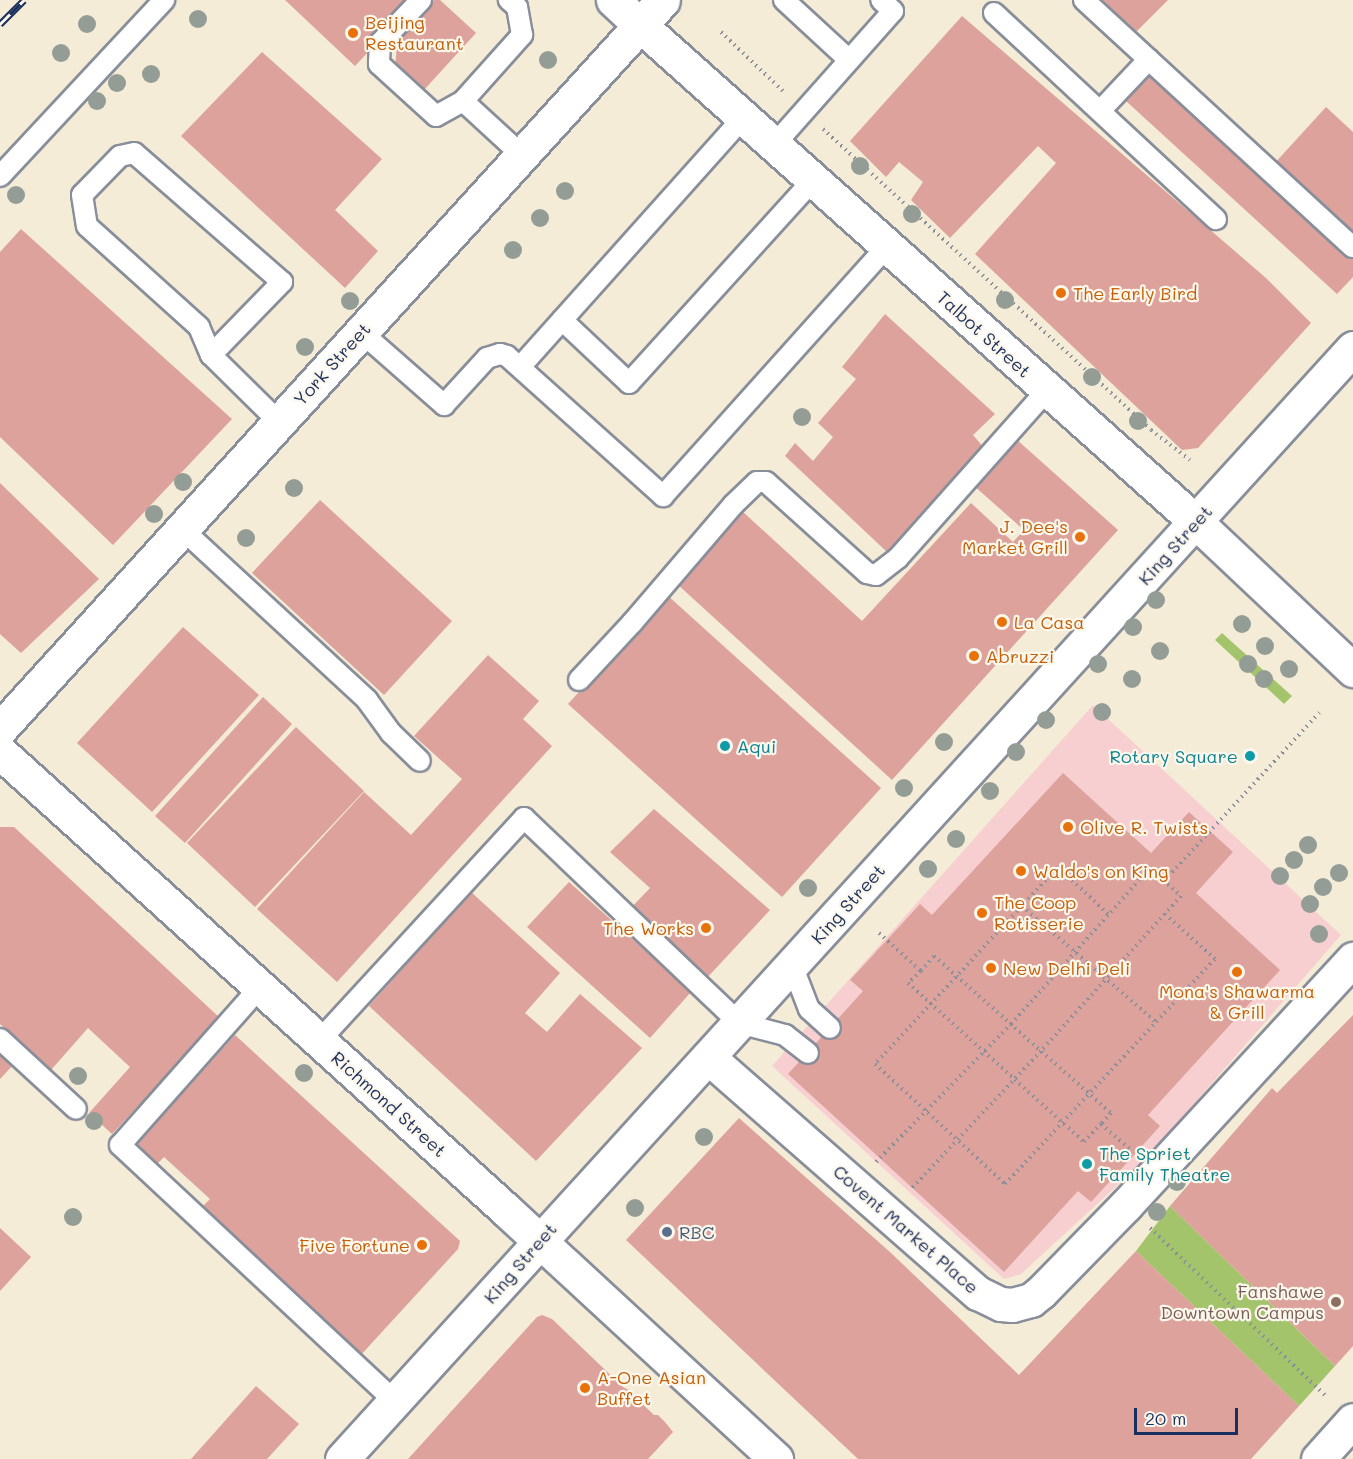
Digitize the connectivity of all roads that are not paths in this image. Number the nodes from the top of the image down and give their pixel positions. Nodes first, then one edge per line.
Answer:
1 (164, 0) edge
2 (421, 0) edge
3 (614, 0) edge
4 (663, 0) edge
5 (784, 0) edge
6 (881, 0) edge
7 (1084, 0) edge
8 (517, 2) edge
9 (994, 13) dead end
10 (640, 25) junction
11 (1149, 59) junction
12 (849, 60) junction
13 (463, 101) junction
14 (1100, 111) junction
15 (744, 117) junction
16 (774, 145) junction
17 (522, 155) junction
18 (0, 176) edge
19 (813, 180) junction
20 (1216, 219) dead end
21 (887, 246) junction
22 (1353, 247) edge
23 (562, 320) junction
24 (361, 332) junction
25 (1353, 348) edge
26 (211, 355) junction
27 (521, 366) junction
28 (1047, 390) junction
29 (279, 422) junction
30 (1196, 522) junction
31 (182, 529) junction
32 (1353, 670) edge
33 (579, 680) dead end
34 (0, 729) edge
35 (0, 752) edge
36 (420, 761) dead end
37 (1353, 959) edge
38 (792, 965) junction
39 (260, 987) junction
40 (739, 1023) junction
41 (830, 1029) dead end
42 (0, 1039) edge
43 (319, 1041) junction
44 (808, 1053) dead end
45 (708, 1057) junction
46 (76, 1109) dead end
47 (539, 1242) junction
48 (396, 1402) junction
49 (1353, 1421) edge
50 (342, 1459) edge
51 (776, 1459) edge
52 (1318, 1459) edge

1 - 18 lane
2 - 13 lane
3 - 10 main road, Talbot Street
4 - 10 main road, York Street
5 - 12 lane
6 - 12 lane
7 - 11 lane
8 - 13 lane
9 - 14 lane
10 - 15 main road, Talbot Street
10 - 17 main road, York Street
11 - 14 lane
11 - 22 lane
12 - 16 lane
13 - 17 lane
14 - 20 lane
15 - 16 main road, Talbot Street
15 - 23 lane
16 - 19 main road, Talbot Street
17 - 24 main road, York Street
19 - 21 main road, Talbot Street
19 - 23 lane
21 - 27 lane
21 - 28 main road, Talbot Street
23 - 27 lane
24 - 27 lane
24 - 29 main road, York Street
25 - 30 main road, King Street
26 - 26 lane
26 - 29 lane
28 - 30 main road, Talbot Street
28 - 33 lane
29 - 31 main road, York Street
30 - 32 main road, Talbot Street
30 - 38 main road, King Street
31 - 34 main road, York Street
31 - 36 lane
35 - 39 main road, Richmond Street
37 - 45 main road, Covent Market Place
38 - 40 main road, King Street
38 - 41 lane
39 - 43 main road, Richmond Street
39 - 48 lane
40 - 43 lane
40 - 44 lane
40 - 45 main road, King Street
42 - 46 lane
43 - 47 main road, Richmond Street
45 - 47 main road, King Street
47 - 48 main road, King Street
47 - 51 main road, Richmond Street
48 - 50 main road, King Street
49 - 52 main road

